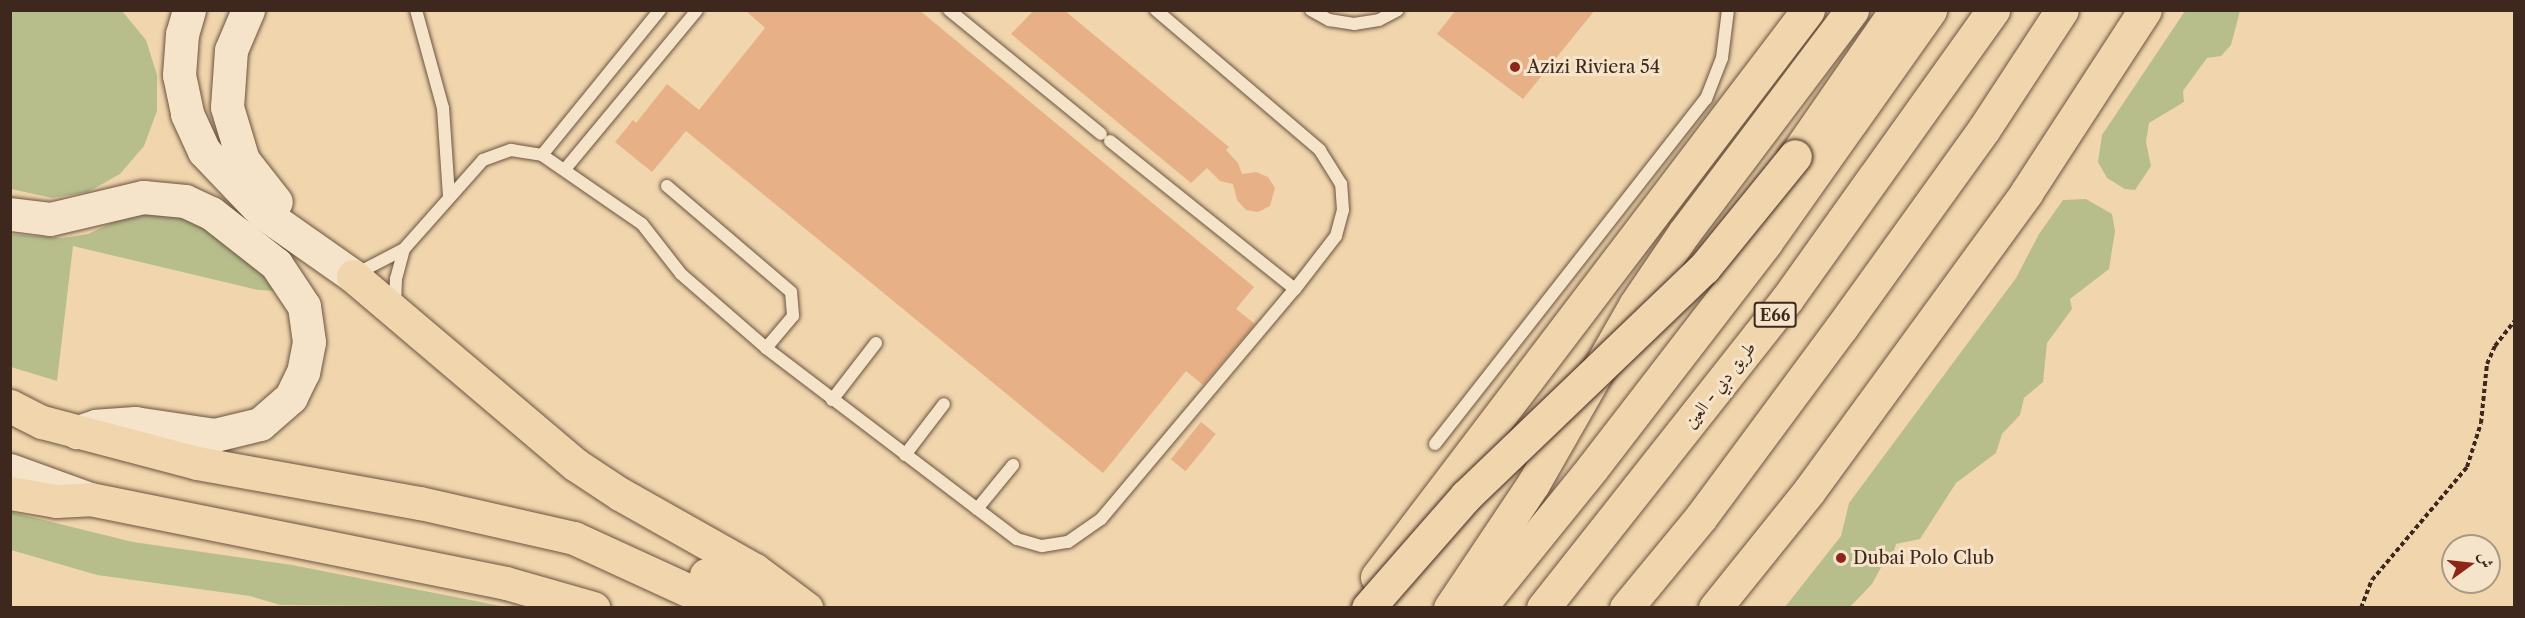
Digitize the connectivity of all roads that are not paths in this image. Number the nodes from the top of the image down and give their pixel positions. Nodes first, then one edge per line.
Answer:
1 (189, 10) edge
2 (248, 10) edge
3 (416, 10) edge
4 (660, 10) edge
5 (697, 10) edge
6 (949, 10) edge
7 (1156, 10) edge
8 (1311, 10) edge
9 (1398, 10) edge
10 (1728, 10) edge
11 (1808, 10) edge
12 (1852, 10) edge
13 (1896, 10) edge
14 (1930, 10) edge
15 (1993, 10) edge
16 (2062, 10) edge
17 (2145, 10) edge
18 (542, 155) junction
19 (566, 168) junction
20 (667, 186) dead end
21 (448, 195) junction
22 (10, 214) edge
23 (404, 249) junction
24 (353, 276) junction
25 (1295, 289) junction
26 (395, 311) junction
27 (876, 343) dead end
28 (766, 348) junction
29 (831, 400) junction
30 (944, 404) dead end
31 (10, 406) edge
32 (26, 422) edge
33 (77, 432) junction
34 (1435, 444) dead end
35 (905, 455) junction
36 (1013, 465) dead end
37 (10, 470) edge
38 (10, 493) edge
39 (90, 499) junction
40 (977, 509) junction
41 (574, 538) junction
42 (593, 608) edge
43 (728, 608) edge
44 (771, 608) edge
45 (806, 608) edge
46 (1354, 608) edge
47 (1368, 608) edge
48 (1450, 608) edge
49 (1479, 608) edge
50 (1543, 608) edge
51 (1626, 608) edge
52 (1716, 608) edge

1 - 24 street
2 - 24 street
3 - 21 lane
4 - 18 lane
5 - 19 lane
6 - 25 lane
7 - 25 lane
8 - 9 lane
10 - 34 lane
11 - 46 main road
12 - 48 main road
13 - 47 main road, bridge
14 - 49 main road
15 - 50 main road, طريق دبي - العين / E66
16 - 51 main road
17 - 52 main road
18 - 19 lane
18 - 21 lane
19 - 28 lane
20 - 28 lane
21 - 23 lane
22 - 33 street
23 - 24 lane
23 - 26 lane
24 - 26 main road
25 - 40 lane
26 - 45 main road
27 - 29 lane
28 - 29 lane
29 - 35 lane
30 - 35 lane
31 - 32 main road
32 - 33 main road
33 - 41 main road
35 - 40 lane
36 - 40 lane
37 - 39 street
38 - 39 main road
39 - 42 main road
41 - 43 main road
41 - 44 main road

